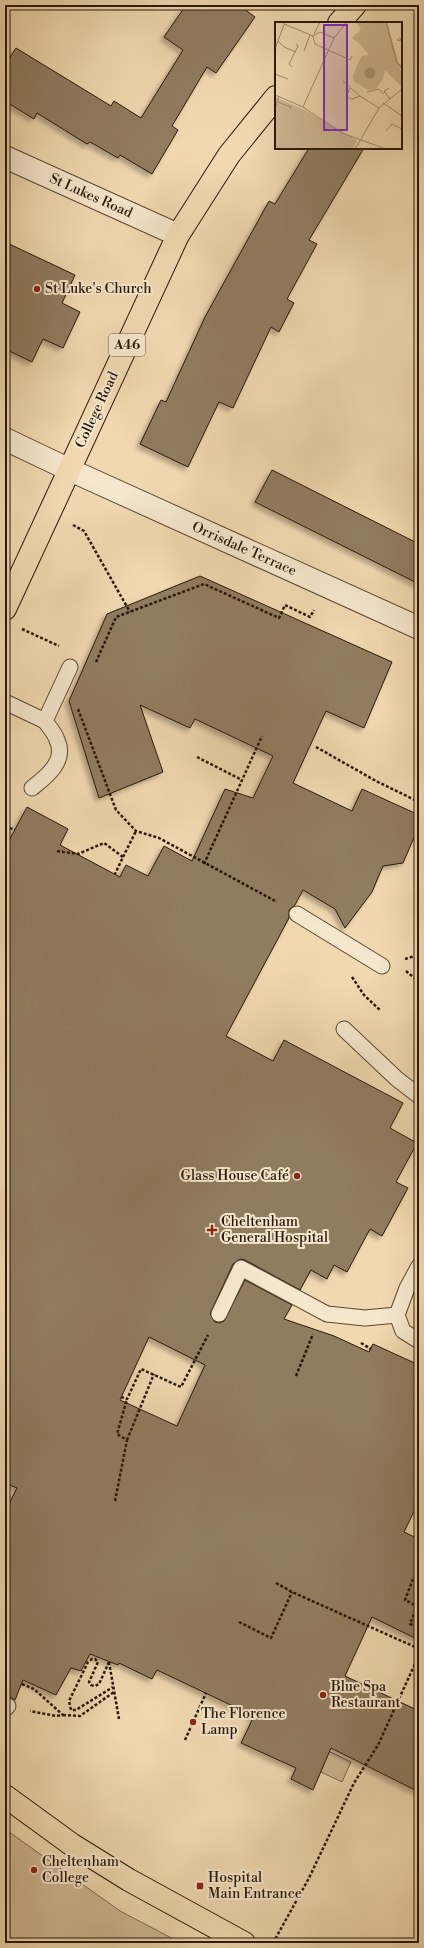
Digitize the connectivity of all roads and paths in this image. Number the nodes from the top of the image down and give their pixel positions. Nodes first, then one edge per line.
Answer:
1 (355, 5) edge
2 (340, 22) edge
3 (275, 98) edge
4 (5, 158) edge
5 (178, 235) junction
6 (5, 439) edge
7 (70, 470) junction
8 (49, 514) junction
9 (298, 574) junction
10 (284, 605) junction
11 (307, 607) dead end
12 (5, 609) edge
13 (130, 612) junction
14 (19, 628) dead end
15 (419, 628) edge
16 (61, 646) dead end
17 (70, 667) dead end
18 (93, 668) dead end
19 (5, 702) edge
20 (77, 707) dead end
21 (45, 721) junction
22 (262, 736) dead end
23 (316, 747) dead end
24 (196, 757) dead end
25 (242, 780) junction
26 (32, 788) dead end
27 (419, 802) edge
28 (5, 826) edge
29 (15, 830) dead end
30 (136, 831) junction
31 (57, 851) dead end
32 (123, 857) junction
33 (204, 864) junction
34 (115, 874) dead end
35 (297, 914) joint
36 (382, 966) dead end
37 (344, 1029) dead end
38 (419, 1096) edge
39 (419, 1266) edge
40 (219, 1314) joint
41 (397, 1315) junction
42 (315, 1330) dead end
43 (419, 1341) edge
44 (154, 1374) junction
45 (296, 1376) dead end
46 (121, 1397) dead end
47 (127, 1399) junction
48 (127, 1440) junction
49 (115, 1501) dead end
50 (413, 1579) dead end
51 (276, 1583) dead end
52 (292, 1592) junction
53 (239, 1622) dead end
54 (419, 1628) edge
55 (419, 1638) edge
56 (415, 1647) junction
57 (419, 1649) edge
58 (419, 1656) edge
59 (22, 1684) dead end
60 (113, 1687) junction
61 (114, 1692) junction
62 (206, 1693) dead end
63 (6, 1707) edge
64 (63, 1715) junction
65 (119, 1719) dead end
66 (185, 1740) dead end
67 (5, 1796) edge
68 (244, 1943) edge
69 (273, 1943) edge

1 - 2 main road
3 - 5 main road, College Road / A46
4 - 5 street, St Lukes Road
5 - 7 main road, College Road / A46
6 - 7 street
7 - 8 main road, College Road / A46
7 - 9 street, Orrisdale Terrace
8 - 12 main road, College Road / A46
8 - 13 path
9 - 10 path
9 - 15 street, Orrisdale Terrace
10 - 11 path
10 - 13 path
13 - 18 path
14 - 16 path
17 - 21 lane
19 - 21 lane
20 - 30 path
21 - 26 lane
22 - 25 path
23 - 27 path
24 - 25 path
25 - 33 path
28 - 29 path
30 - 32 path
30 - 33 path
31 - 32 path
32 - 34 path
33 - 35 path
35 - 36 lane
37 - 38 lane
39 - 41 lane
40 - 41 lane
40 - 44 path
41 - 43 lane
42 - 45 path
44 - 47 path
44 - 48 path
46 - 47 path
47 - 48 path
48 - 49 path
50 - 54 path
51 - 52 path
52 - 53 path
52 - 56 path
55 - 56 path
56 - 57 path
58 - 69 path
59 - 64 path
60 - 60 path
60 - 61 path
61 - 64 path
61 - 65 path
62 - 66 path
63 - 64 path
67 - 68 main road

